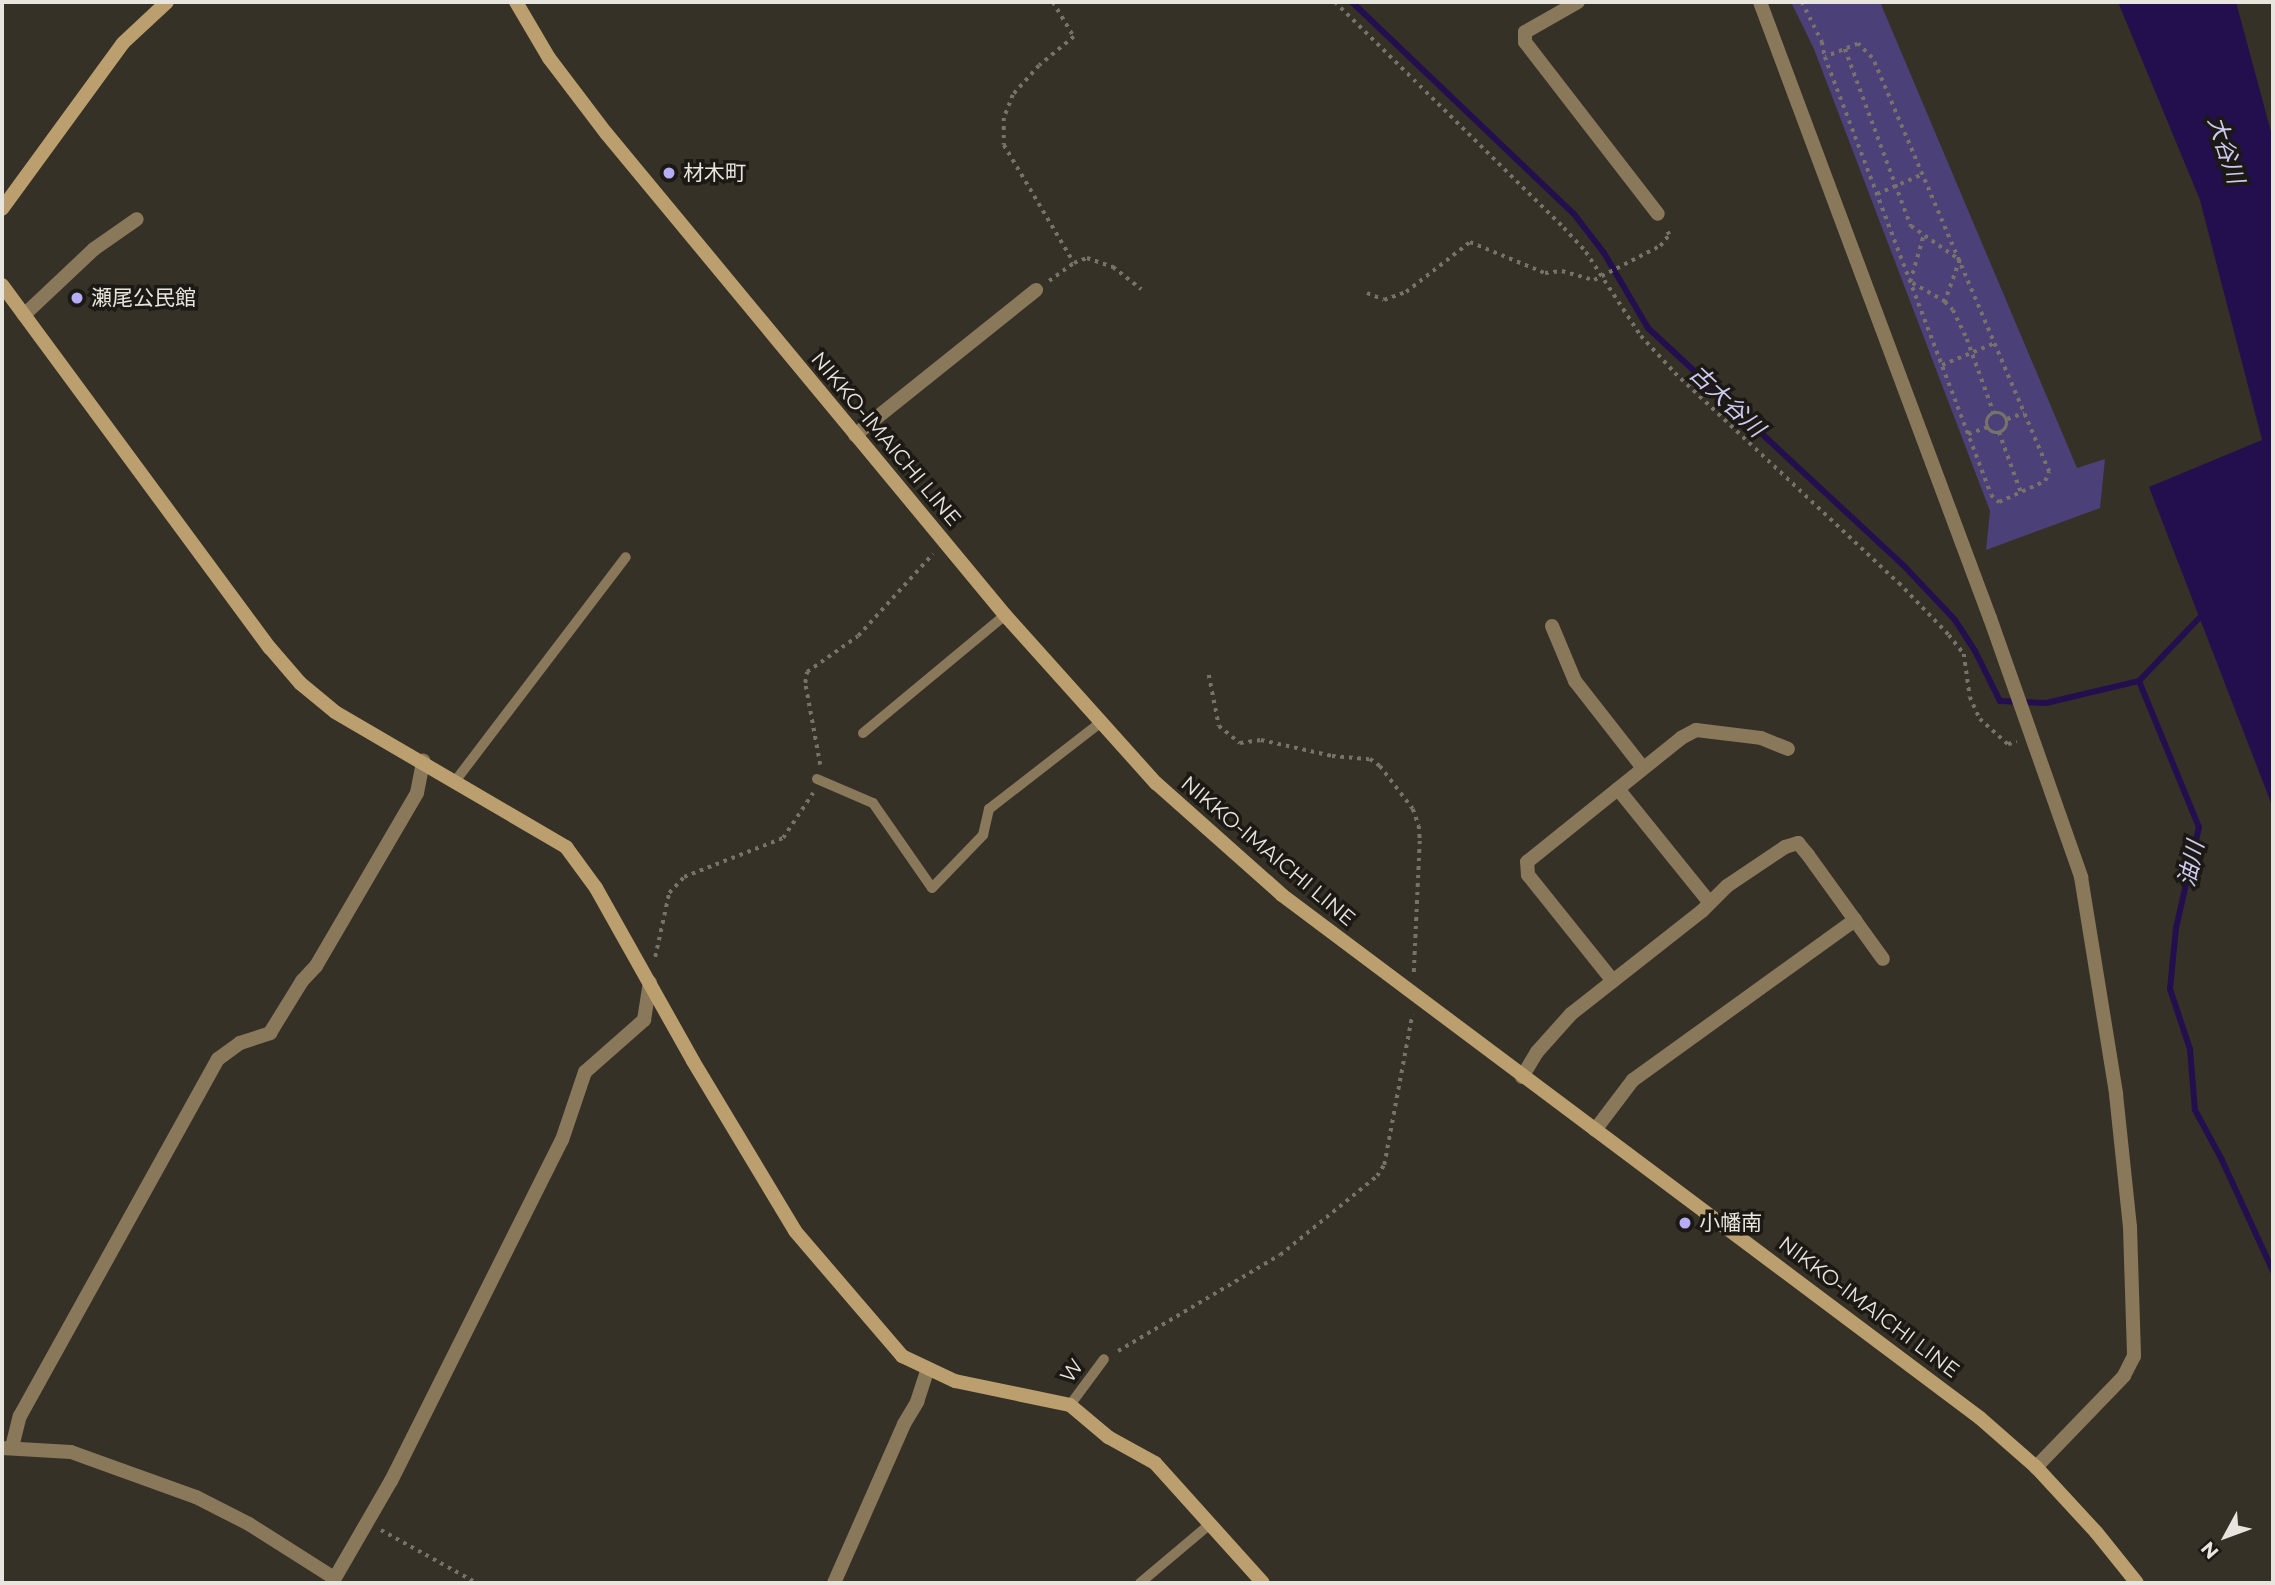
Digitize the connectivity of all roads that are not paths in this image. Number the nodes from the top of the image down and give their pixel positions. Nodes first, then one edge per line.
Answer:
1 (167, 2) edge
2 (516, 2) edge
3 (1578, 2) edge
4 (1760, 2) edge
5 (2, 209) edge
6 (1658, 214) road end
7 (137, 219) dead end
8 (2, 285) edge
9 (1037, 290) road end
10 (24, 315) junction
11 (855, 435) junction
12 (626, 557) dead end
13 (1005, 615) junction
14 (1552, 626) dead end
15 (1100, 723) junction
16 (863, 733) dead end
17 (1788, 749) dead end
18 (424, 761) junction
19 (1643, 768) junction
20 (817, 779) road end
21 (456, 780) junction
22 (1618, 789) junction
23 (1710, 903) junction
24 (1855, 920) junction
25 (1883, 959) dead end
26 (1613, 981) junction
27 (650, 982) junction
28 (1522, 1077) junction
29 (1595, 1130) junction
30 (1104, 1359) road end
31 (928, 1369) junction
32 (1070, 1405) junction
33 (7, 1447) edge
34 (2036, 1467) junction
35 (1210, 1524) junction
36 (333, 1581) edge
37 (1259, 1582) edge
38 (834, 1583) edge
39 (1140, 1583) edge
40 (2137, 1583) edge

1 - 5 main road
2 - 11 main road, NIKKO-IMAICHI LINE
3 - 6 street
4 - 34 street
7 - 10 street
8 - 10 main road
9 - 11 street
10 - 18 main road
11 - 13 main road, NIKKO-IMAICHI LINE
12 - 21 lane
13 - 15 main road, NIKKO-IMAICHI LINE
13 - 16 lane
14 - 19 street
15 - 20 lane
15 - 28 main road, NIKKO-IMAICHI LINE
17 - 19 street
18 - 21 main road
18 - 33 street
19 - 22 street
21 - 27 main road
22 - 23 street
22 - 26 street
23 - 24 street
23 - 26 street
24 - 25 street
24 - 29 street
26 - 28 street
27 - 31 main road
27 - 36 street
28 - 29 main road, NIKKO-IMAICHI LINE
29 - 34 main road, NIKKO-IMAICHI LINE
30 - 32 lane, W
31 - 32 main road
31 - 38 street
32 - 35 main road
33 - 36 street
34 - 40 main road, NIKKO-IMAICHI LINE
35 - 37 main road
35 - 39 lane

